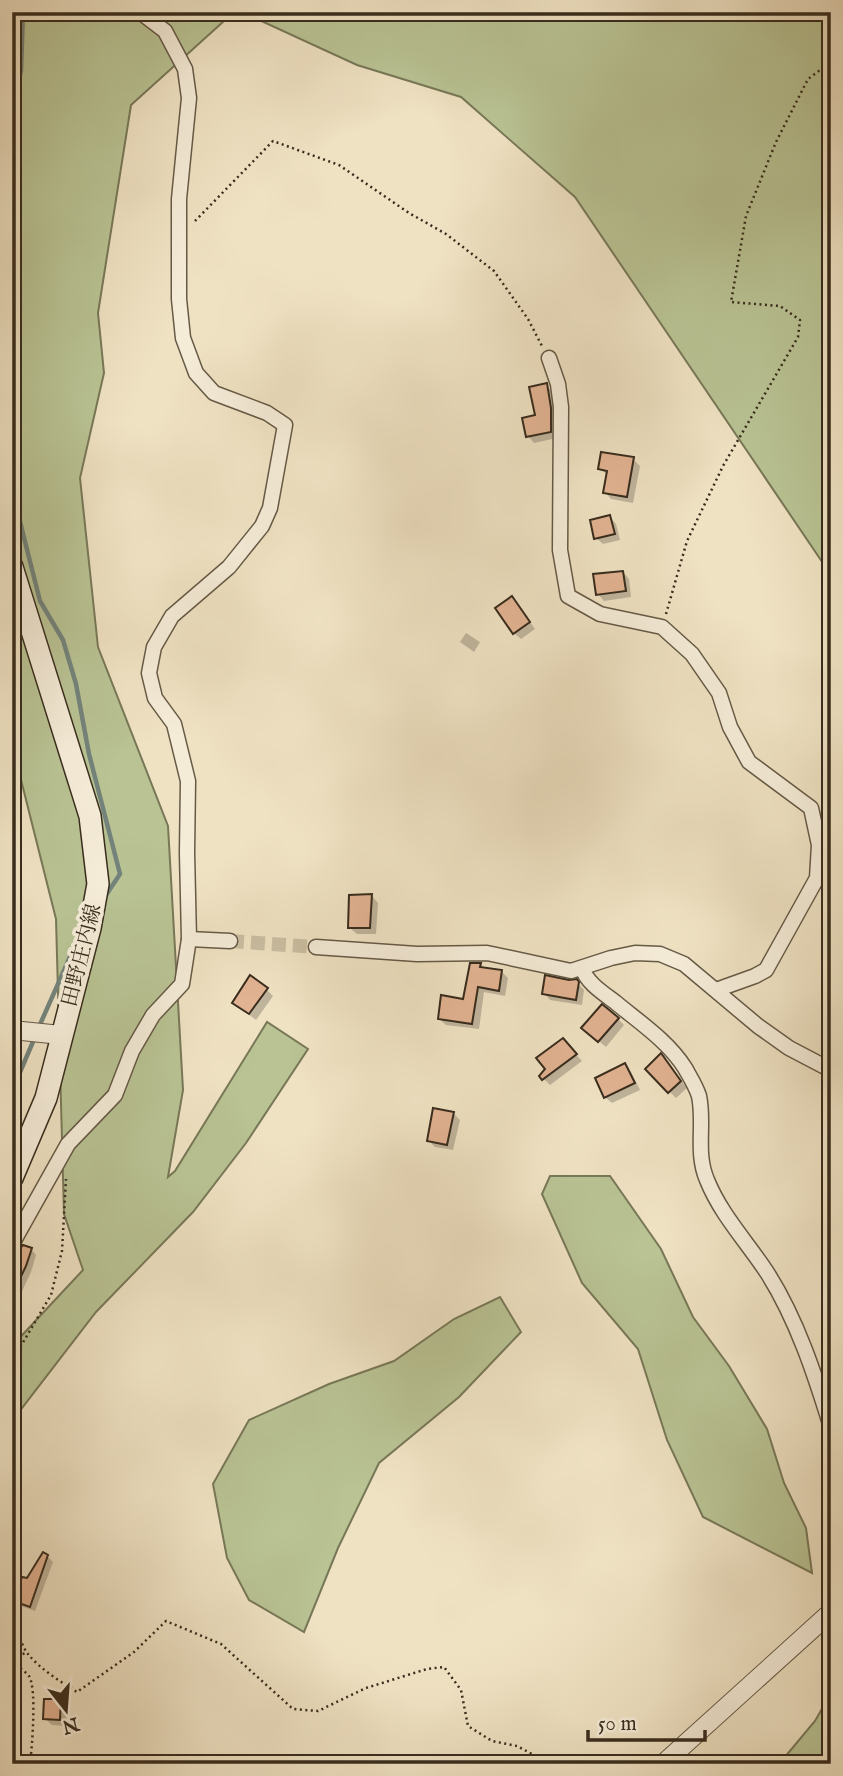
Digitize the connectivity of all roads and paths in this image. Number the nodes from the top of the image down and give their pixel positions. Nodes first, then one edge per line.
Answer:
1 (140, 12) edge
2 (826, 12) edge
3 (831, 21) edge
4 (831, 62) edge
5 (179, 236) junction
6 (548, 358) joint
7 (12, 567) edge
8 (662, 628) junction
9 (189, 939) junction
10 (230, 941) tunnel mouth
11 (316, 947) tunnel mouth
12 (582, 968) junction
13 (716, 990) junction
14 (12, 1030) edge
15 (61, 1034) junction
16 (831, 1070) edge
17 (68, 1144) junction
18 (12, 1178) edge
19 (12, 1244) edge
20 (12, 1361) edge
21 (831, 1427) edge
22 (831, 1612) edge
23 (12, 1624) edge
24 (26, 1653) junction
25 (12, 1659) edge
26 (30, 1764) edge
27 (544, 1764) edge
28 (663, 1764) edge

1 - 5 street
2 - 3 path
4 - 8 path
5 - 6 path
5 - 9 street
6 - 8 street
7 - 15 main road, 田野庄内線
8 - 13 street
9 - 10 street
9 - 17 street
11 - 12 street
12 - 13 street
12 - 21 street
13 - 16 street
14 - 15 street
15 - 18 main road, 田野庄内線
17 - 19 street
17 - 20 path
22 - 28 street
23 - 24 path
24 - 25 path
24 - 27 path
25 - 26 path

